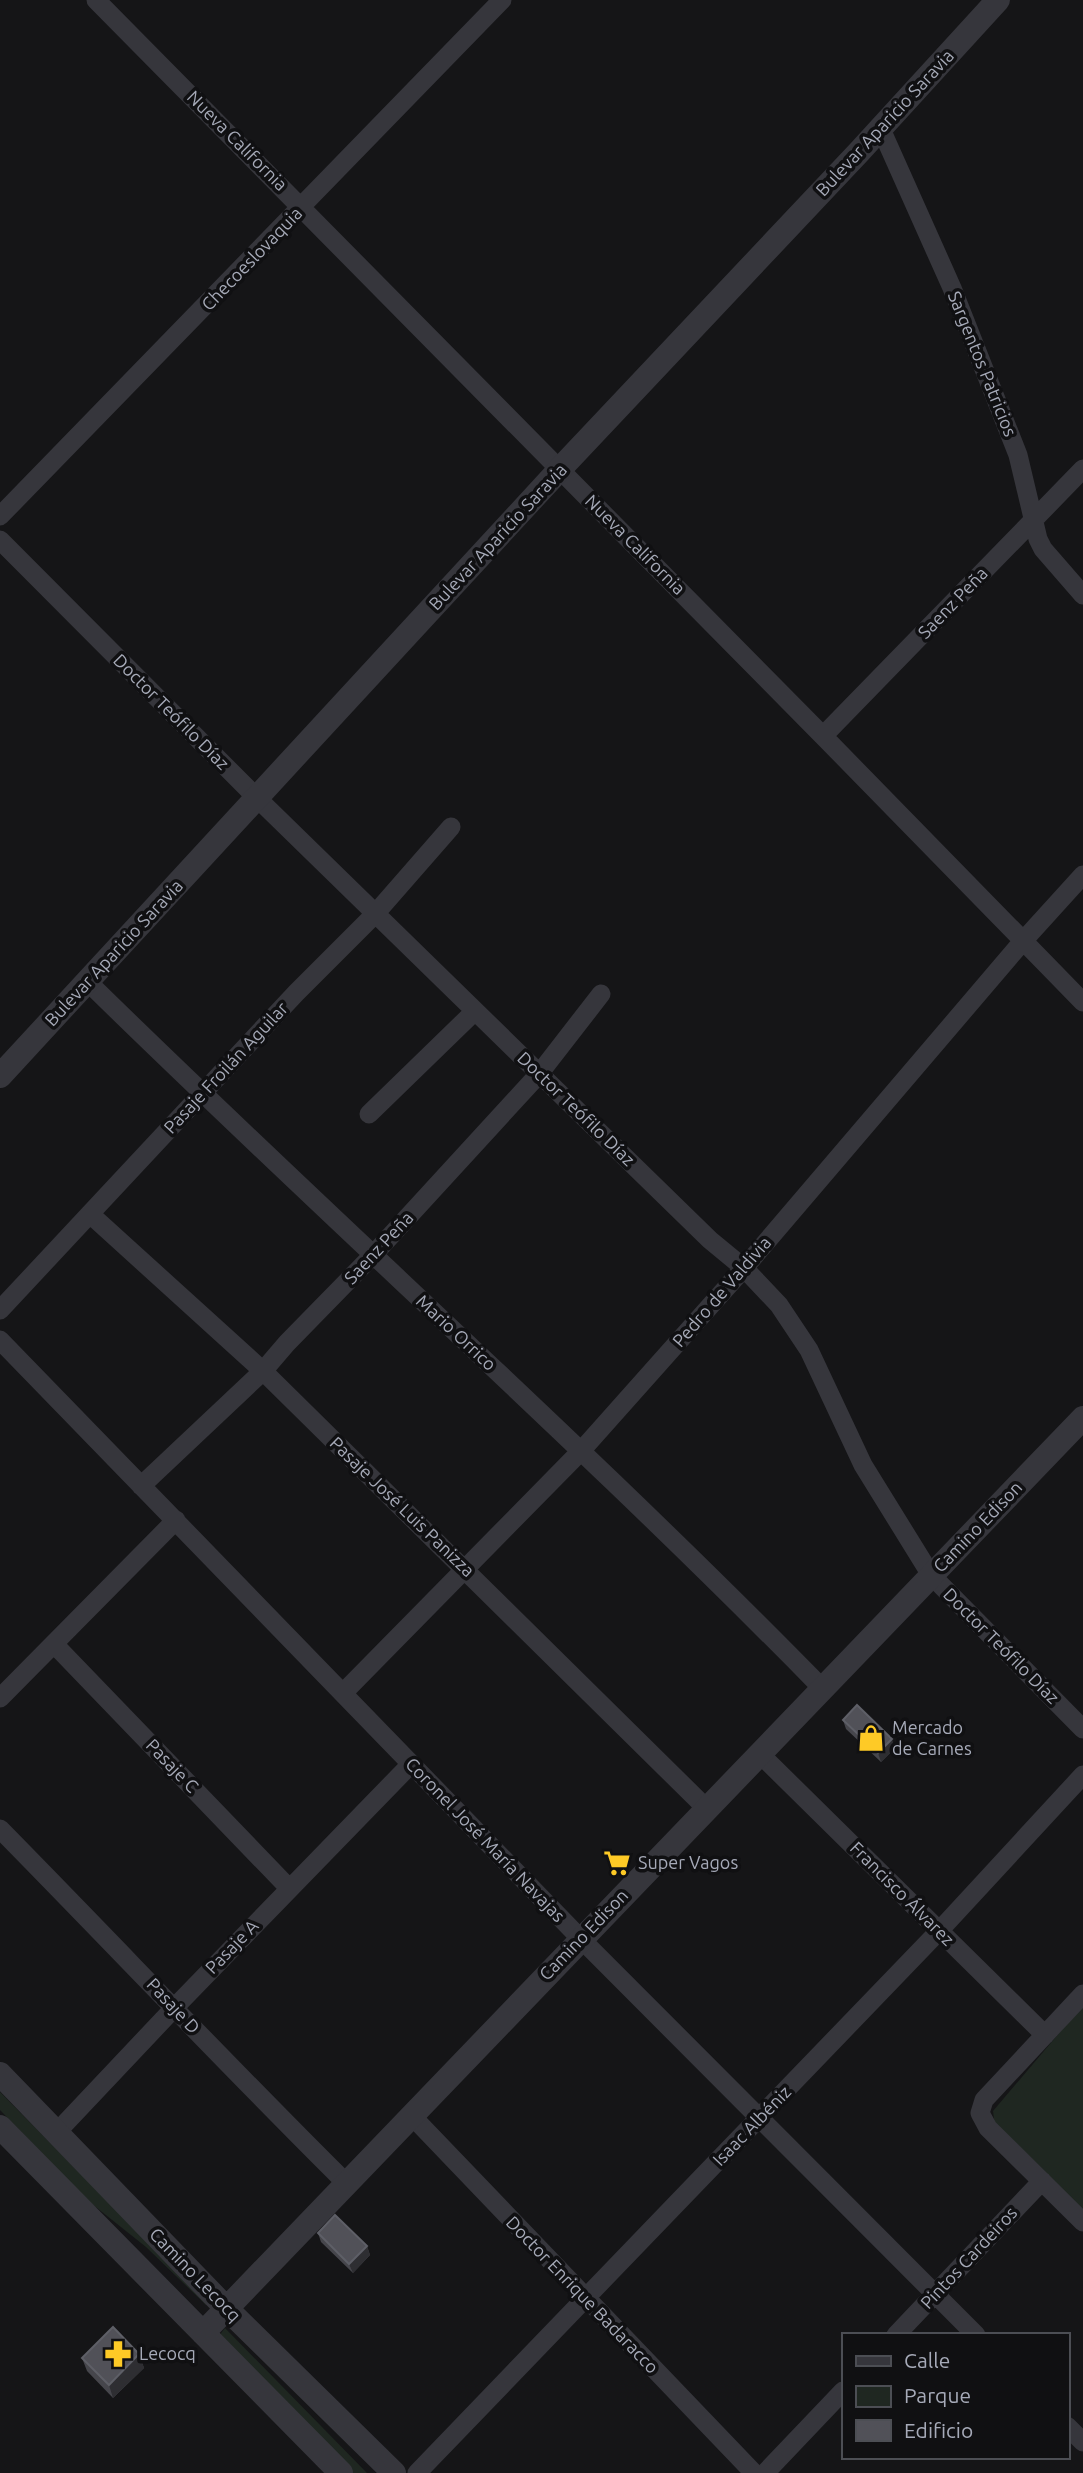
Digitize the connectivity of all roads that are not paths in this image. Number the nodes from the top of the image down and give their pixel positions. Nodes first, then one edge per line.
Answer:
1 (96, 0) edge
2 (502, 0) edge
3 (998, 0) edge
4 (881, 129) junction
5 (302, 207) junction
6 (1083, 469) edge
7 (560, 470) junction
8 (0, 516) edge
9 (1033, 522) junction
10 (0, 541) edge
11 (1083, 595) edge
12 (823, 736) junction
13 (257, 798) junction
14 (451, 827) dead end
15 (1083, 875) edge
16 (375, 914) junction
17 (1023, 941) junction
18 (88, 982) junction
19 (601, 995) dead end
20 (1083, 1002) edge
21 (475, 1011) junction
22 (539, 1073) junction
23 (0, 1076) edge
24 (202, 1094) junction
25 (369, 1114) dead end
26 (90, 1214) junction
27 (373, 1255) junction
28 (744, 1268) junction
29 (0, 1310) edge
30 (0, 1340) edge
31 (263, 1371) junction
32 (1083, 1418) edge
33 (581, 1451) junction
34 (141, 1486) junction
35 (176, 1520) junction
36 (465, 1568) junction
37 (931, 1575) junction
38 (54, 1644) junction
39 (822, 1688) junction
40 (343, 1693) junction
41 (0, 1698) edge
42 (1083, 1729) edge
43 (759, 1753) junction
44 (411, 1763) junction
45 (1083, 1775) edge
46 (706, 1808) junction
47 (0, 1829) edge
48 (289, 1888) junction
49 (939, 1931) junction
50 (581, 1939) junction
51 (1083, 1994) edge
52 (175, 2007) junction
53 (1045, 2035) junction
54 (0, 2074) edge
55 (411, 2115) junction
56 (759, 2118) junction
57 (0, 2127) edge
58 (57, 2132) junction
59 (1042, 2181) junction
60 (346, 2183) junction
61 (1083, 2222) edge
62 (935, 2294) junction
63 (585, 2299) junction
64 (226, 2308) junction
65 (203, 2333) junction
66 (898, 2333) edge
67 (974, 2333) edge
68 (842, 2392) edge
69 (1069, 2428) edge
70 (1083, 2442) edge
71 (341, 2473) edge
72 (394, 2473) edge
73 (417, 2473) edge
74 (754, 2473) edge
75 (765, 2473) edge

1 - 5 street, Nueva California
2 - 5 street, Checoeslovaquia
3 - 4 street, Bulevar Aparicio Saravia
4 - 7 street, Bulevar Aparicio Saravia
4 - 9 street, Sargentos Patricios
5 - 7 street, Nueva California
5 - 8 street, Checoeslovaquia
6 - 9 street, Saenz Peña
7 - 12 street, Nueva California
7 - 13 street, Bulevar Aparicio Saravia
9 - 11 street, Sargentos Patricios
9 - 12 street, Saenz Peña
10 - 13 street, Doctor Teófilo Díaz
12 - 17 street, Nueva California
13 - 16 street, Doctor Teófilo Díaz
13 - 18 street, Bulevar Aparicio Saravia
14 - 16 street, Pasaje Froilán Aguilar
15 - 17 street, Pedro de Valdivia
16 - 21 street, Doctor Teófilo Díaz
16 - 24 street, Pasaje Froilán Aguilar
17 - 20 street, Nueva California
17 - 28 street, Pedro de Valdivia
18 - 23 street, Bulevar Aparicio Saravia
18 - 24 street, Mario Orrico
19 - 22 street, Saenz Peña
21 - 22 street, Doctor Teófilo Díaz
21 - 25 street
22 - 27 street, Saenz Peña
22 - 28 street, Doctor Teófilo Díaz
24 - 26 street, Pasaje Froilán Aguilar
24 - 27 street, Mario Orrico
26 - 29 street, Pasaje Froilán Aguilar
26 - 31 street, Pasaje José Luis Panizza
27 - 31 street, Saenz Peña
27 - 33 street, Mario Orrico
28 - 33 street, Pedro de Valdivia
28 - 37 street, Doctor Teófilo Díaz
30 - 34 street, Coronel José María Navajas
31 - 34 street, Saenz Peña
31 - 36 street, Pasaje José Luis Panizza
32 - 37 street, Camino Edison
33 - 36 street, Pedro de Valdivia
33 - 39 street, Mario Orrico
34 - 35 street, Coronel José María Navajas
35 - 38 street
35 - 40 street, Coronel José María Navajas
36 - 40 street, Pedro de Valdivia
36 - 46 street, Pasaje José Luis Panizza
37 - 39 street, Camino Edison
37 - 42 street, Doctor Teófilo Díaz
38 - 41 street
38 - 48 street, Pasaje C
39 - 43 street, Camino Edison
40 - 44 street, Coronel José María Navajas
43 - 46 street, Camino Edison
43 - 49 street, Francisco Álvarez
44 - 48 street, Pasaje A
44 - 50 street, Coronel José María Navajas
45 - 49 street, Isaac Albéniz
46 - 50 street, Camino Edison
47 - 52 street, Pasaje D
48 - 52 street, Pasaje A
49 - 53 street, Francisco Álvarez
49 - 56 street, Isaac Albéniz
50 - 55 street, Camino Edison
50 - 56 street, Coronel José María Navajas
51 - 53 street
52 - 58 street, Pasaje A
52 - 60 street, Pasaje D
53 - 59 street
54 - 58 street, Camino Lecocq
55 - 60 street, Camino Edison
55 - 63 street, Doctor Enrique Badaracco
56 - 62 street, Coronel José María Navajas
56 - 63 street, Isaac Albéniz
57 - 65 street, Camino Lecocq
58 - 64 street, Camino Lecocq
59 - 61 street
59 - 62 street, Pintos Cardeiros
60 - 64 street, Camino Edison
62 - 66 street, Pintos Cardeiros
62 - 67 street, Coronel José María Navajas
63 - 73 street, Isaac Albéniz
63 - 74 street, Doctor Enrique Badaracco
64 - 65 street, Camino Edison
64 - 72 street, Camino Lecocq
65 - 71 street, Camino Lecocq
68 - 75 street
69 - 70 street

